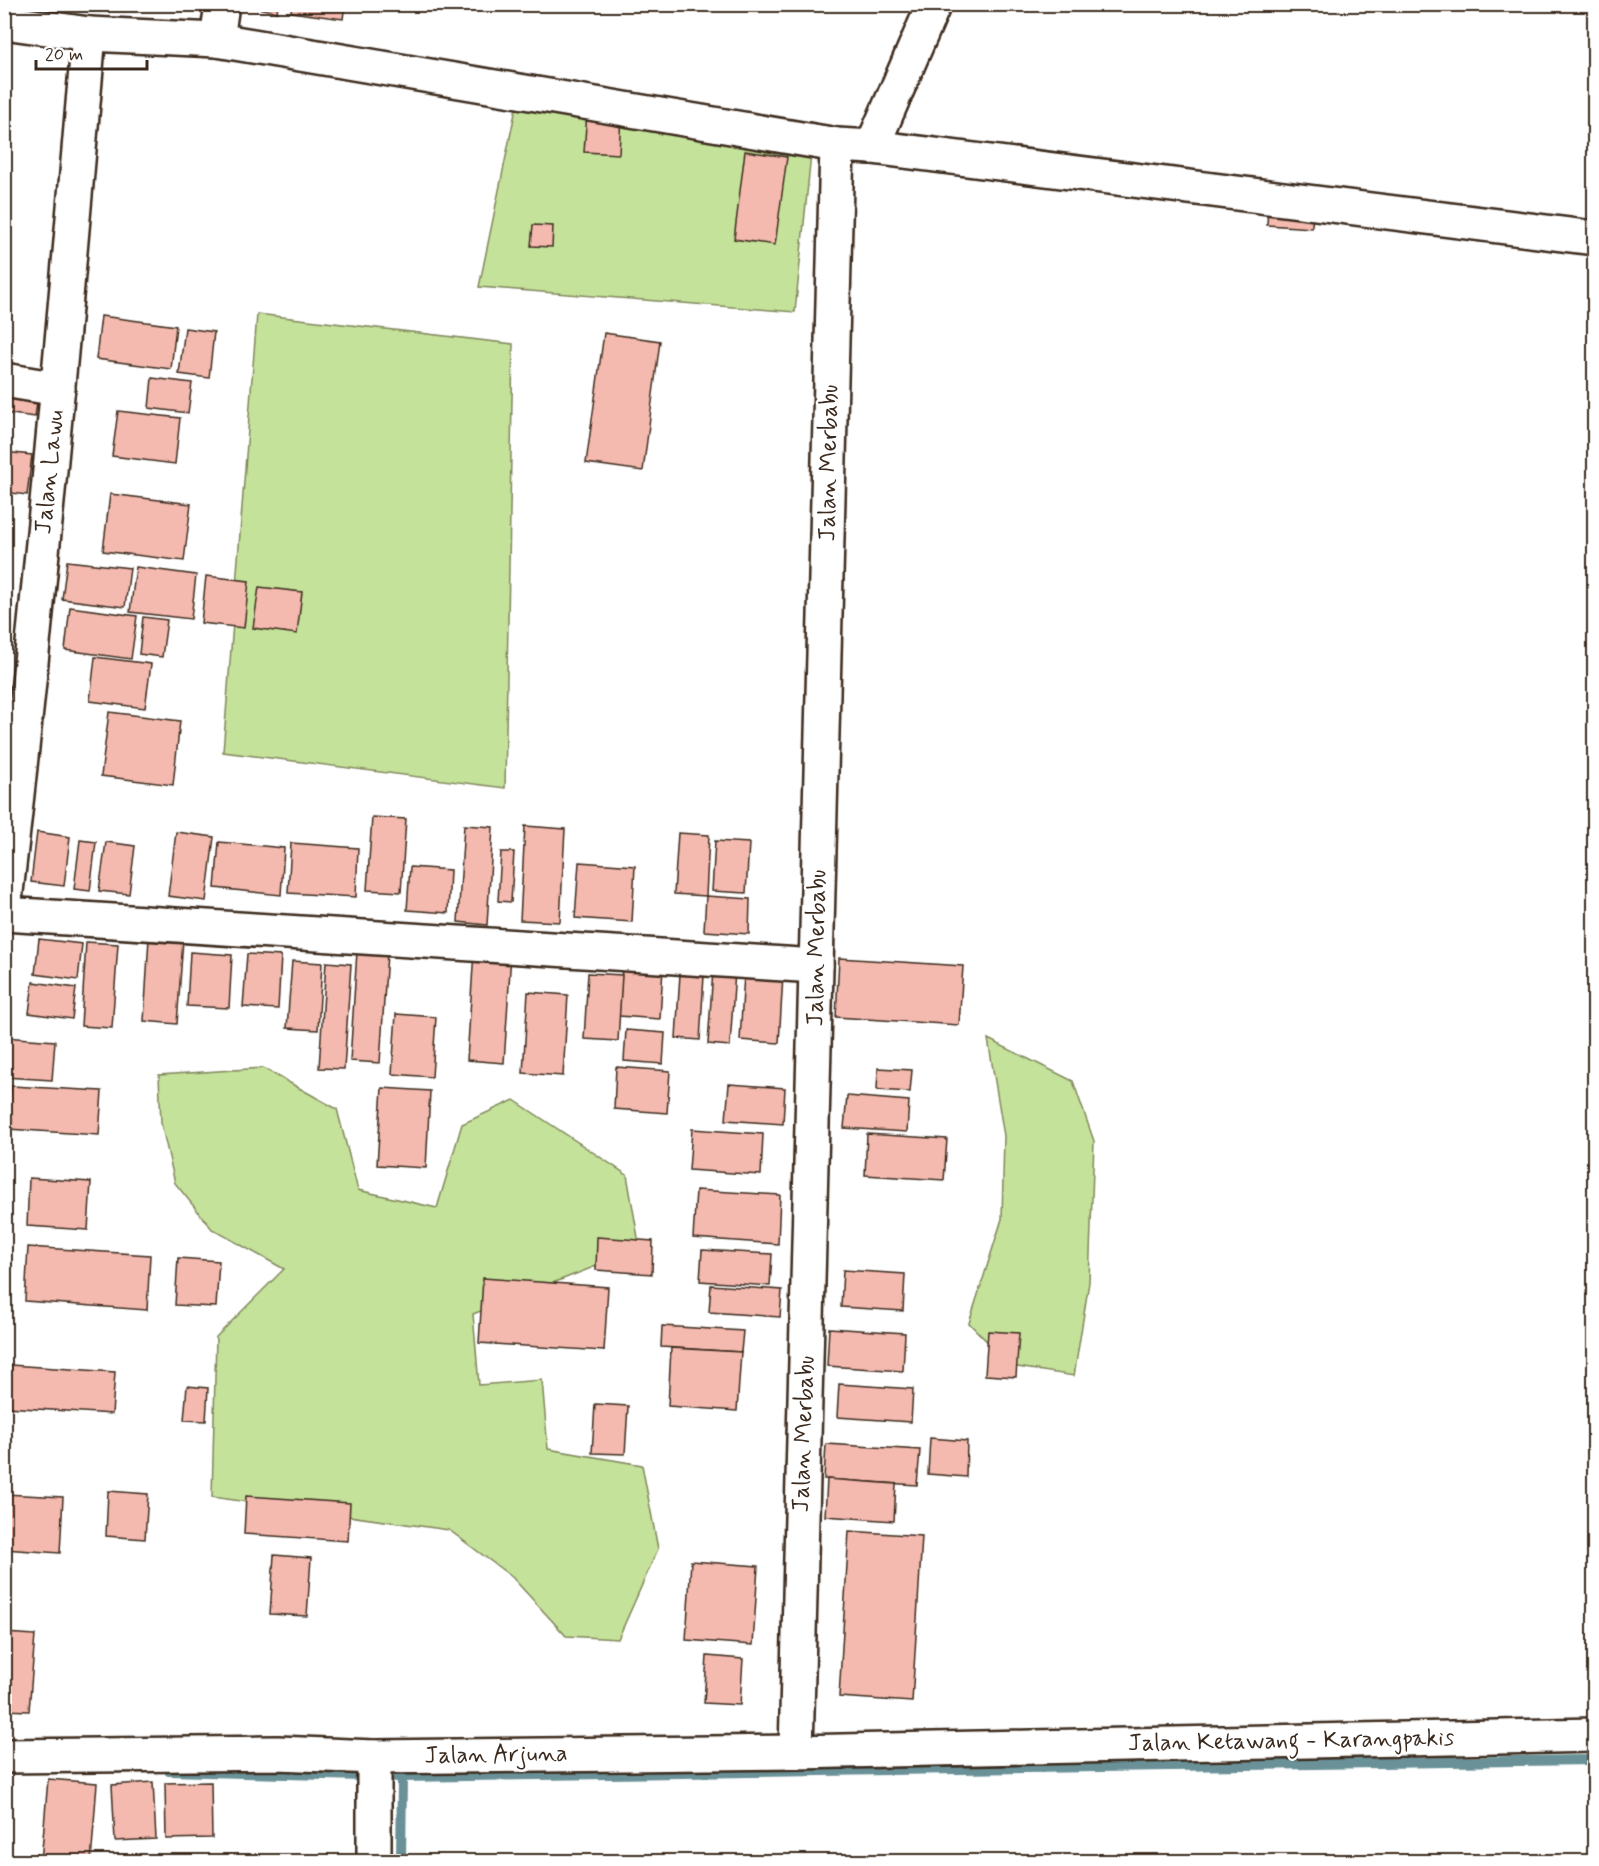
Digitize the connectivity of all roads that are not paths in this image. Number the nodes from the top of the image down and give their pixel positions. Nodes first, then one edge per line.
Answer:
1 (222, 4) edge
2 (934, 4) edge
3 (4, 22) edge
4 (89, 33) junction
5 (217, 40) junction
6 (837, 145) junction
7 (872, 147) junction
8 (1594, 238) edge
9 (4, 380) edge
10 (58, 389) junction
11 (4, 909) edge
12 (4, 914) edge
13 (816, 966) junction
14 (1594, 1735) edge
15 (988, 1748) joint
16 (796, 1752) junction
17 (4, 1756) edge
18 (374, 1770) junction
19 (374, 1862) edge

1 - 5 street
2 - 7 street
3 - 4 street
4 - 5 street
4 - 10 street, Jalan Lawu
5 - 6 street
6 - 7 street
6 - 13 street, Jalan Merbabu
7 - 8 street
9 - 10 street
10 - 11 street, Jalan Lawu
12 - 13 street
13 - 16 street, Jalan Merbabu
14 - 15 street, Jalan Ketawang - Karangpakis
15 - 16 street, Jalan Arjuna
16 - 18 street, Jalan Arjuna
17 - 18 street, Jalan Arjuna
18 - 19 street

